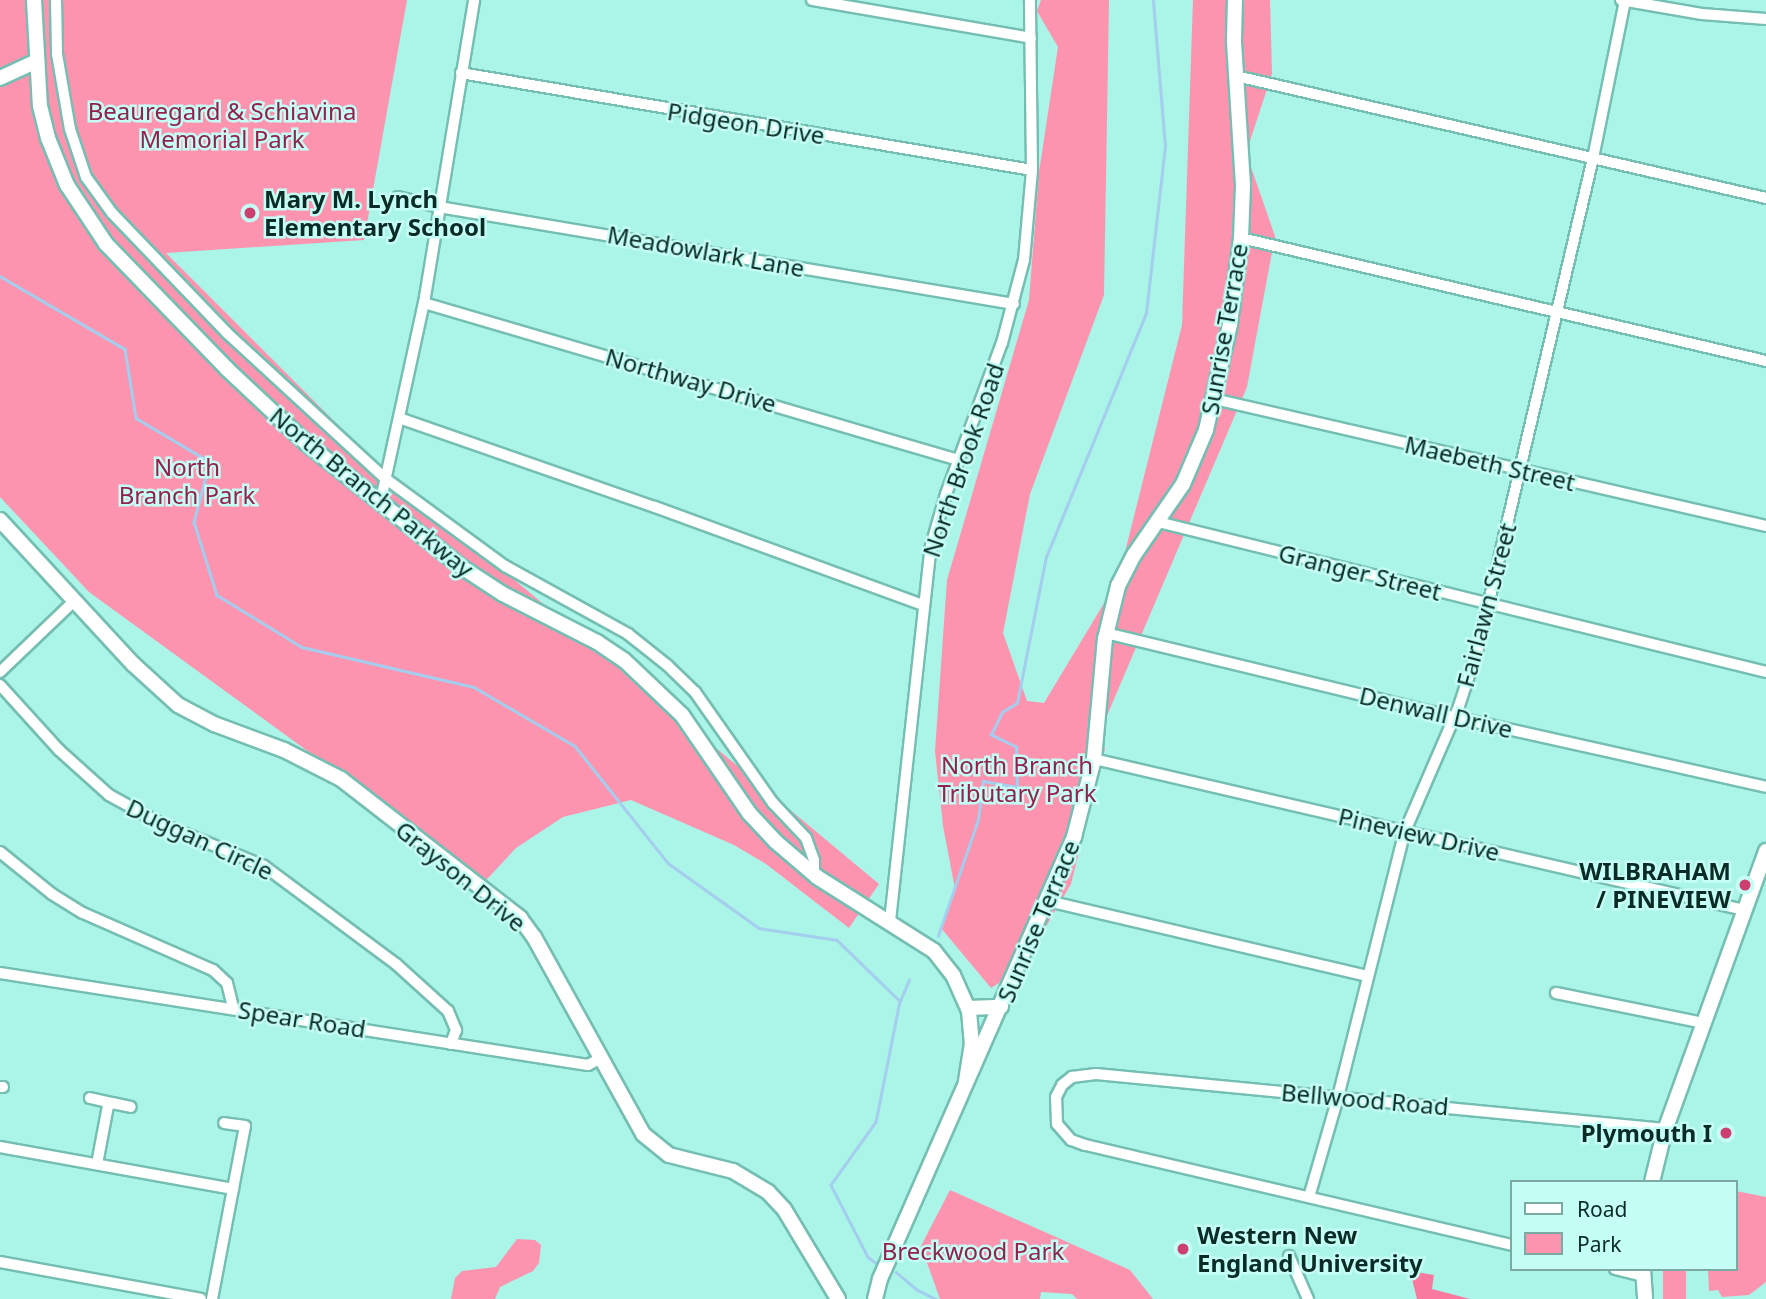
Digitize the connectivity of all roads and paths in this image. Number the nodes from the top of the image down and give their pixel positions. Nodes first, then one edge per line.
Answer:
1 (34, 0) edge
2 (56, 0) edge
3 (474, 0) edge
4 (812, 0) edge
5 (1030, 0) edge
6 (1235, 0) edge
7 (1622, 1) edge
8 (1766, 19) edge
9 (1031, 38) junction
10 (37, 61) junction
11 (461, 74) junction
12 (1236, 76) junction
13 (0, 78) edge
14 (1593, 158) junction
15 (1032, 170) junction
16 (398, 197) dead end
17 (1766, 198) edge
18 (439, 207) junction
19 (1241, 238) junction
20 (424, 303) junction
21 (1014, 304) junction
22 (1556, 314) junction
23 (1766, 361) edge
24 (1214, 399) junction
25 (399, 418) junction
26 (958, 460) junction
27 (1521, 471) junction
28 (386, 479) junction
29 (380, 504) junction
30 (0, 520) edge
31 (1158, 522) junction
32 (1766, 526) edge
33 (75, 600) junction
34 (1487, 603) junction
35 (923, 605) junction
36 (1106, 633) junction
37 (0, 672) edge
38 (1766, 672) edge
39 (0, 684) edge
40 (1454, 717) junction
41 (1094, 759) junction
42 (1766, 787) edge
43 (1405, 831) junction
44 (1766, 851) edge
45 (0, 852) edge
46 (814, 874) junction
47 (1048, 901) junction
48 (1744, 910) junction
49 (890, 921) junction
50 (0, 973) edge
51 (1367, 976) junction
52 (1556, 993) dead end
53 (233, 1007) junction
54 (1001, 1007) junction
55 (968, 1008) junction
56 (1703, 1023) junction
57 (451, 1044) junction
58 (601, 1058) junction
59 (966, 1082) junction
60 (1338, 1097) junction
61 (90, 1098) dead end
62 (113, 1103) junction
63 (131, 1107) dead end
64 (224, 1123) dead end
65 (1665, 1129) junction
66 (0, 1146) edge
67 (97, 1164) junction
68 (1652, 1180) edge
69 (233, 1189) junction
70 (1308, 1197) junction
71 (1510, 1245) edge
72 (1289, 1255) dead end
73 (0, 1262) edge
74 (1644, 1273) edge
75 (201, 1299) edge
76 (212, 1299) edge
77 (838, 1299) edge
78 (874, 1299) edge
79 (1308, 1299) edge
80 (1645, 1299) edge

1 - 10 street, North Branch Parkway
2 - 28 street
3 - 11 street
4 - 9 street
5 - 9 street, North Brook Road
6 - 12 street, Sunrise Terrace
7 - 8 street
7 - 14 street, Fairlawn Street
9 - 15 street, North Brook Road
10 - 13 street
10 - 29 street, North Branch Parkway
11 - 15 street, Pidgeon Drive
11 - 18 street
12 - 14 street
12 - 19 street, Sunrise Terrace
14 - 17 street
14 - 22 street, Fairlawn Street
15 - 21 street, North Brook Road
16 - 18 street, Meadowlark Lane
18 - 20 street
18 - 21 street, Meadowlark Lane
19 - 22 street
19 - 24 street, Sunrise Terrace
20 - 25 street
20 - 26 street, Northway Drive
21 - 26 street, North Brook Road
22 - 23 street
22 - 27 street, Fairlawn Street
24 - 27 street, Maebeth Street
24 - 31 street, Sunrise Terrace
25 - 28 street
25 - 35 street
26 - 35 street, North Brook Road
27 - 32 street, Maebeth Street
27 - 34 street, Fairlawn Street
28 - 29 street
28 - 46 street
29 - 46 street, North Branch Parkway
30 - 33 street, Grayson Drive
31 - 34 street, Granger Street
31 - 36 street, Sunrise Terrace
33 - 37 street
33 - 58 street, Grayson Drive
34 - 38 street, Granger Street
34 - 40 street, Fairlawn Street
35 - 49 street, North Brook Road
36 - 40 street, Denwall Drive
36 - 41 street, Sunrise Terrace
39 - 57 street, Duggan Circle
40 - 42 street, Denwall Drive
40 - 43 street, Fairlawn Street
41 - 43 street, Pineview Drive
41 - 47 street, Sunrise Terrace
43 - 48 street, Pineview Drive
43 - 51 street, Fairlawn Street
44 - 48 street
45 - 53 street
46 - 49 street, North Branch Parkway
47 - 51 street
47 - 54 street, Sunrise Terrace
48 - 56 street
49 - 55 street, North Branch Parkway
50 - 53 street, Spear Road
51 - 60 street, Fairlawn Street
52 - 56 street
53 - 57 street, Spear Road
54 - 55 street
54 - 59 street, Sunrise Terrace
55 - 59 street, North Branch Parkway
56 - 65 street
57 - 58 street, Spear Road
58 - 77 street, Grayson Drive
59 - 78 street, Sunrise Terrace
60 - 65 street, Bellwood Road
60 - 70 street, Fairlawn Street
60 - 70 street, Bellwood Road
61 - 62 street
62 - 63 street
62 - 67 street
64 - 69 street
65 - 68 street
66 - 67 street
67 - 69 street
69 - 76 street
70 - 71 street
72 - 79 street
73 - 75 street
74 - 80 street

